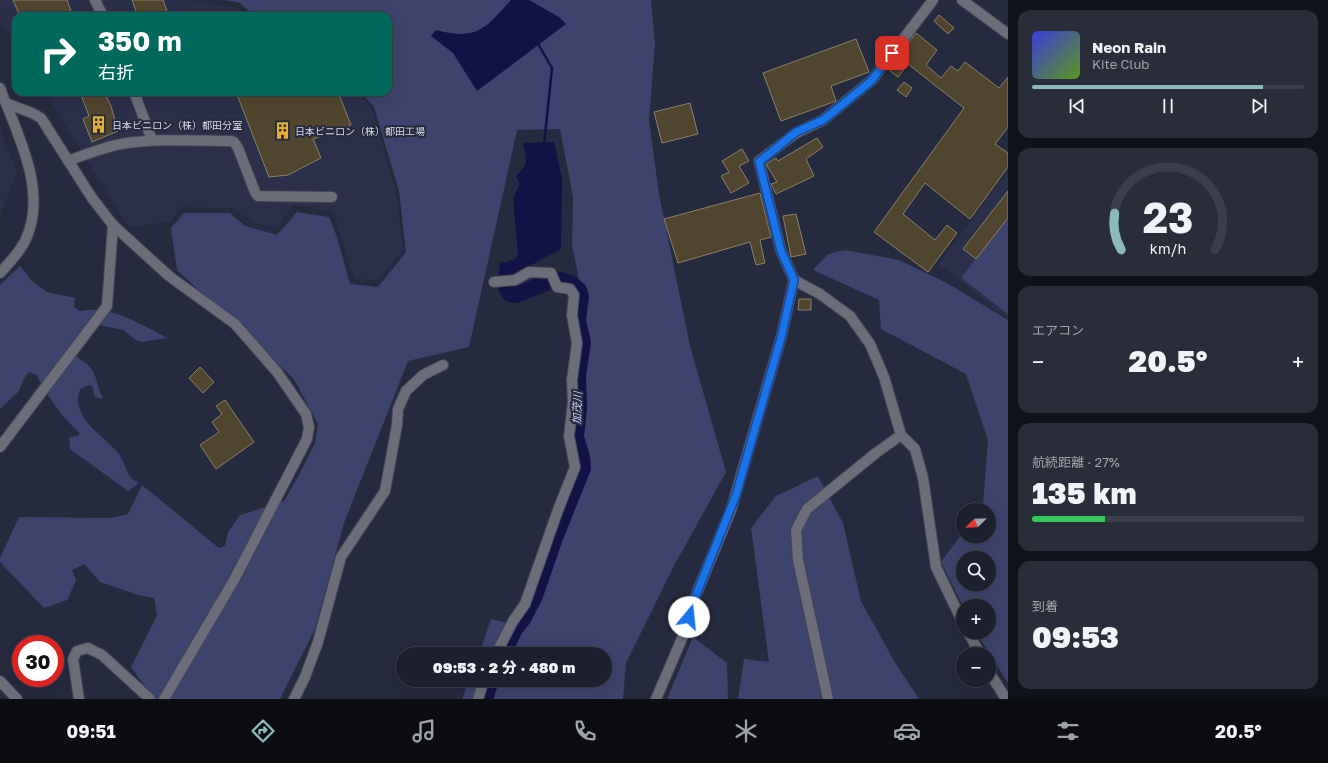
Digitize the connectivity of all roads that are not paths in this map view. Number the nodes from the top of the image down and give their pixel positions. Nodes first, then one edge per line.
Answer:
1 (96, 0) edge
2 (933, 0) edge
3 (962, 0) edge
4 (101, 12) edge
5 (1008, 34) edge
6 (0, 88) edge
7 (136, 96) edge
8 (6, 103) junction
9 (152, 140) junction
10 (68, 161) junction
11 (332, 197) dead end
12 (113, 225) junction
13 (0, 273) edge
14 (794, 280) junction
15 (494, 282) dead end
16 (444, 365) dead end
17 (901, 435) junction
18 (0, 447) edge
19 (956, 608) edge
20 (500, 647) edge
21 (0, 681) edge
22 (996, 683) edge
23 (482, 687) edge
24 (17, 699) edge
25 (79, 699) edge
26 (150, 699) edge
27 (164, 699) edge
28 (294, 699) edge
29 (478, 699) edge
30 (656, 699) edge
31 (828, 699) edge
32 (1006, 699) edge

1 - 4 street
2 - 14 street
3 - 5 street
6 - 8 street
7 - 9 street
8 - 10 street
8 - 13 street
9 - 10 street
9 - 11 street
10 - 12 street
12 - 18 street
12 - 27 street
14 - 17 street
14 - 30 street
15 - 20 street
16 - 28 street
17 - 19 street
17 - 31 street
21 - 24 street
22 - 32 street
23 - 29 street
25 - 26 street

